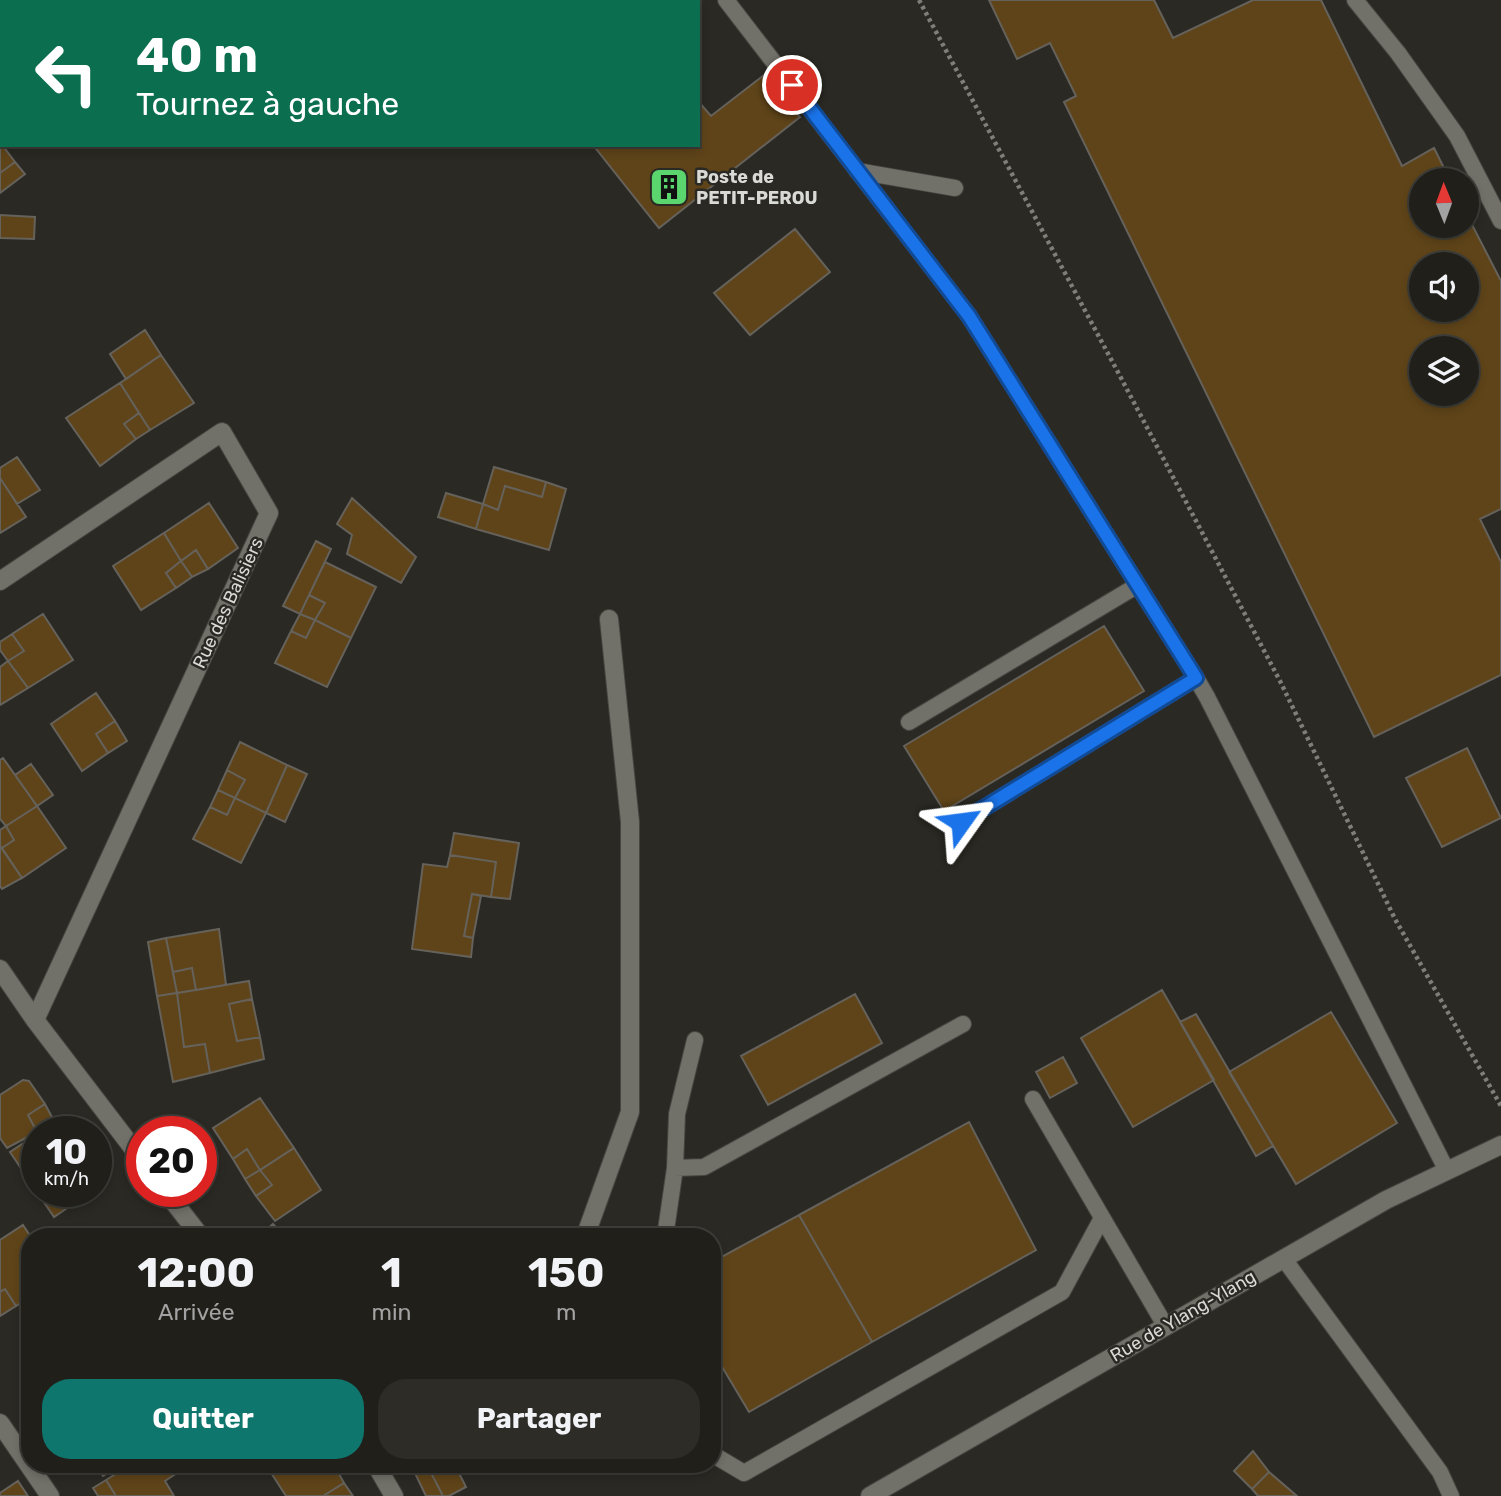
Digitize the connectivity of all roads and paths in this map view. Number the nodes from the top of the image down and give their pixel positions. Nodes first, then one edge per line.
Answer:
1 (726, 0) edge
2 (919, 0) edge
3 (1355, 0) edge
4 (858, 171) junction
5 (955, 188) dead end
6 (1501, 221) edge
7 (0, 581) edge
8 (1138, 586) junction
9 (609, 619) dead end
10 (1196, 678) junction
11 (909, 722) dead end
12 (961, 822) dead end
13 (0, 969) edge
14 (34, 1020) junction
15 (963, 1024) dead end
16 (695, 1040) dead end
17 (1033, 1099) dead end
18 (1501, 1106) edge
19 (126, 1139) edge
20 (1501, 1144) edge
21 (675, 1168) junction
22 (1447, 1171) junction
23 (178, 1207) edge
24 (1102, 1218) junction
25 (194, 1228) edge
26 (588, 1228) edge
27 (666, 1228) edge
28 (1284, 1259) junction
29 (1166, 1326) junction
30 (0, 1423) edge
31 (21, 1454) edge
32 (721, 1459) edge
33 (34, 1473) edge
34 (381, 1473) edge
35 (50, 1496) edge
36 (394, 1496) edge
37 (870, 1496) edge
38 (1451, 1496) edge

1 - 4 lane
2 - 18 path
3 - 6 lane
4 - 5 lane
4 - 8 lane
7 - 14 street, Rue des Balisiers
8 - 10 lane
8 - 11 lane
9 - 26 street
10 - 12 lane
10 - 22 lane
13 - 14 street
14 - 19 street
15 - 21 lane
16 - 21 lane
17 - 24 lane
20 - 22 street, Rue de Ylang-Ylang
21 - 27 lane
22 - 28 street, Rue de Ylang-Ylang
23 - 25 street
24 - 29 lane
24 - 32 lane
28 - 29 street, Rue de Ylang-Ylang
28 - 38 lane
29 - 37 street, Rue de Ylang-Ylang
30 - 31 street
33 - 35 street
34 - 36 street

